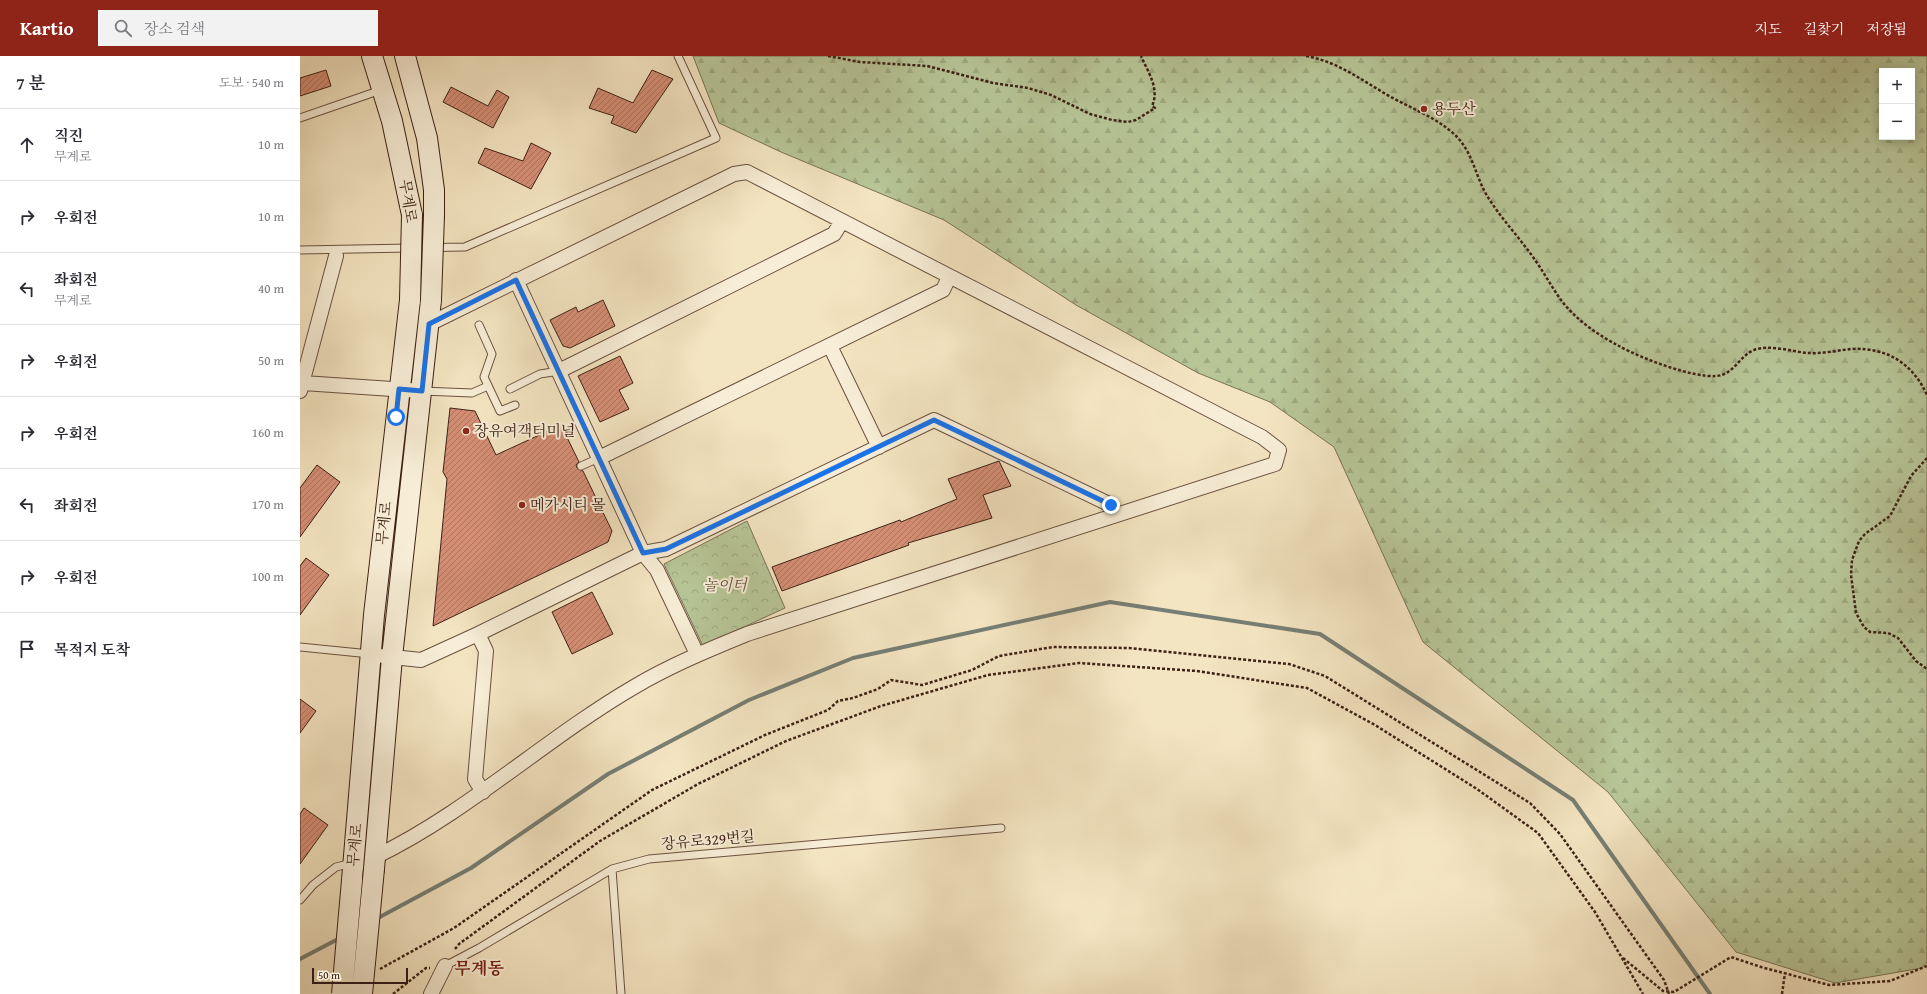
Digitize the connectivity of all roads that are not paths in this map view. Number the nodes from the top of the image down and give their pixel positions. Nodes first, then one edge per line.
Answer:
1 (372, 56) edge
2 (405, 56) edge
3 (678, 56) edge
4 (384, 90) junction
5 (300, 118) edge
6 (842, 221) junction
7 (300, 250) edge
8 (336, 256) dead end
9 (949, 276) junction
10 (516, 280) junction
11 (429, 324) junction
12 (479, 325) dead end
13 (830, 346) junction
14 (559, 371) junction
15 (488, 386) junction
16 (301, 387) edge
17 (399, 389) junction
18 (510, 389) dead end
19 (422, 391) junction
20 (515, 404) dead end
21 (879, 447) junction
22 (599, 458) junction
23 (581, 466) dead end
24 (1114, 515) junction
25 (643, 553) junction
26 (478, 634) junction
27 (300, 647) edge
28 (371, 654) junction
29 (697, 654) junction
30 (392, 657) junction
31 (483, 792) junction
32 (1001, 828) dead end
33 (375, 863) junction
34 (612, 869) junction
35 (353, 871) junction
36 (300, 900) edge
37 (445, 966) joint
38 (342, 994) edge
39 (362, 994) edge
40 (431, 994) edge
41 (621, 994) edge

1 - 4 main road, 무계로
2 - 11 main road, 무계로, bridge
3 - 7 lane
4 - 5 lane
4 - 17 main road, 무계로, bridge
6 - 9 street
6 - 10 street
6 - 14 street
8 - 16 street
9 - 13 street
9 - 24 street
10 - 11 street
10 - 14 street
11 - 19 main road, 무계로
12 - 15 lane
13 - 21 street
13 - 22 street
14 - 18 lane
14 - 22 street
15 - 19 lane
15 - 20 lane
16 - 17 street
17 - 19 street
17 - 28 main road, 무계로
19 - 30 main road, 무계로
21 - 24 street
21 - 25 street
22 - 23 lane
22 - 25 street
24 - 29 street
25 - 26 street
25 - 29 street
26 - 30 street
26 - 31 street
27 - 28 lane
28 - 30 street
28 - 35 main road, 무계로
29 - 31 street
30 - 33 main road, 무계로
31 - 33 street
32 - 34 lane, 장유로329번길
33 - 39 main road, 무계로, bridge
34 - 37 lane, 장유로329번길
34 - 41 lane
35 - 36 lane
35 - 38 main road, 무계로, bridge
37 - 40 street

